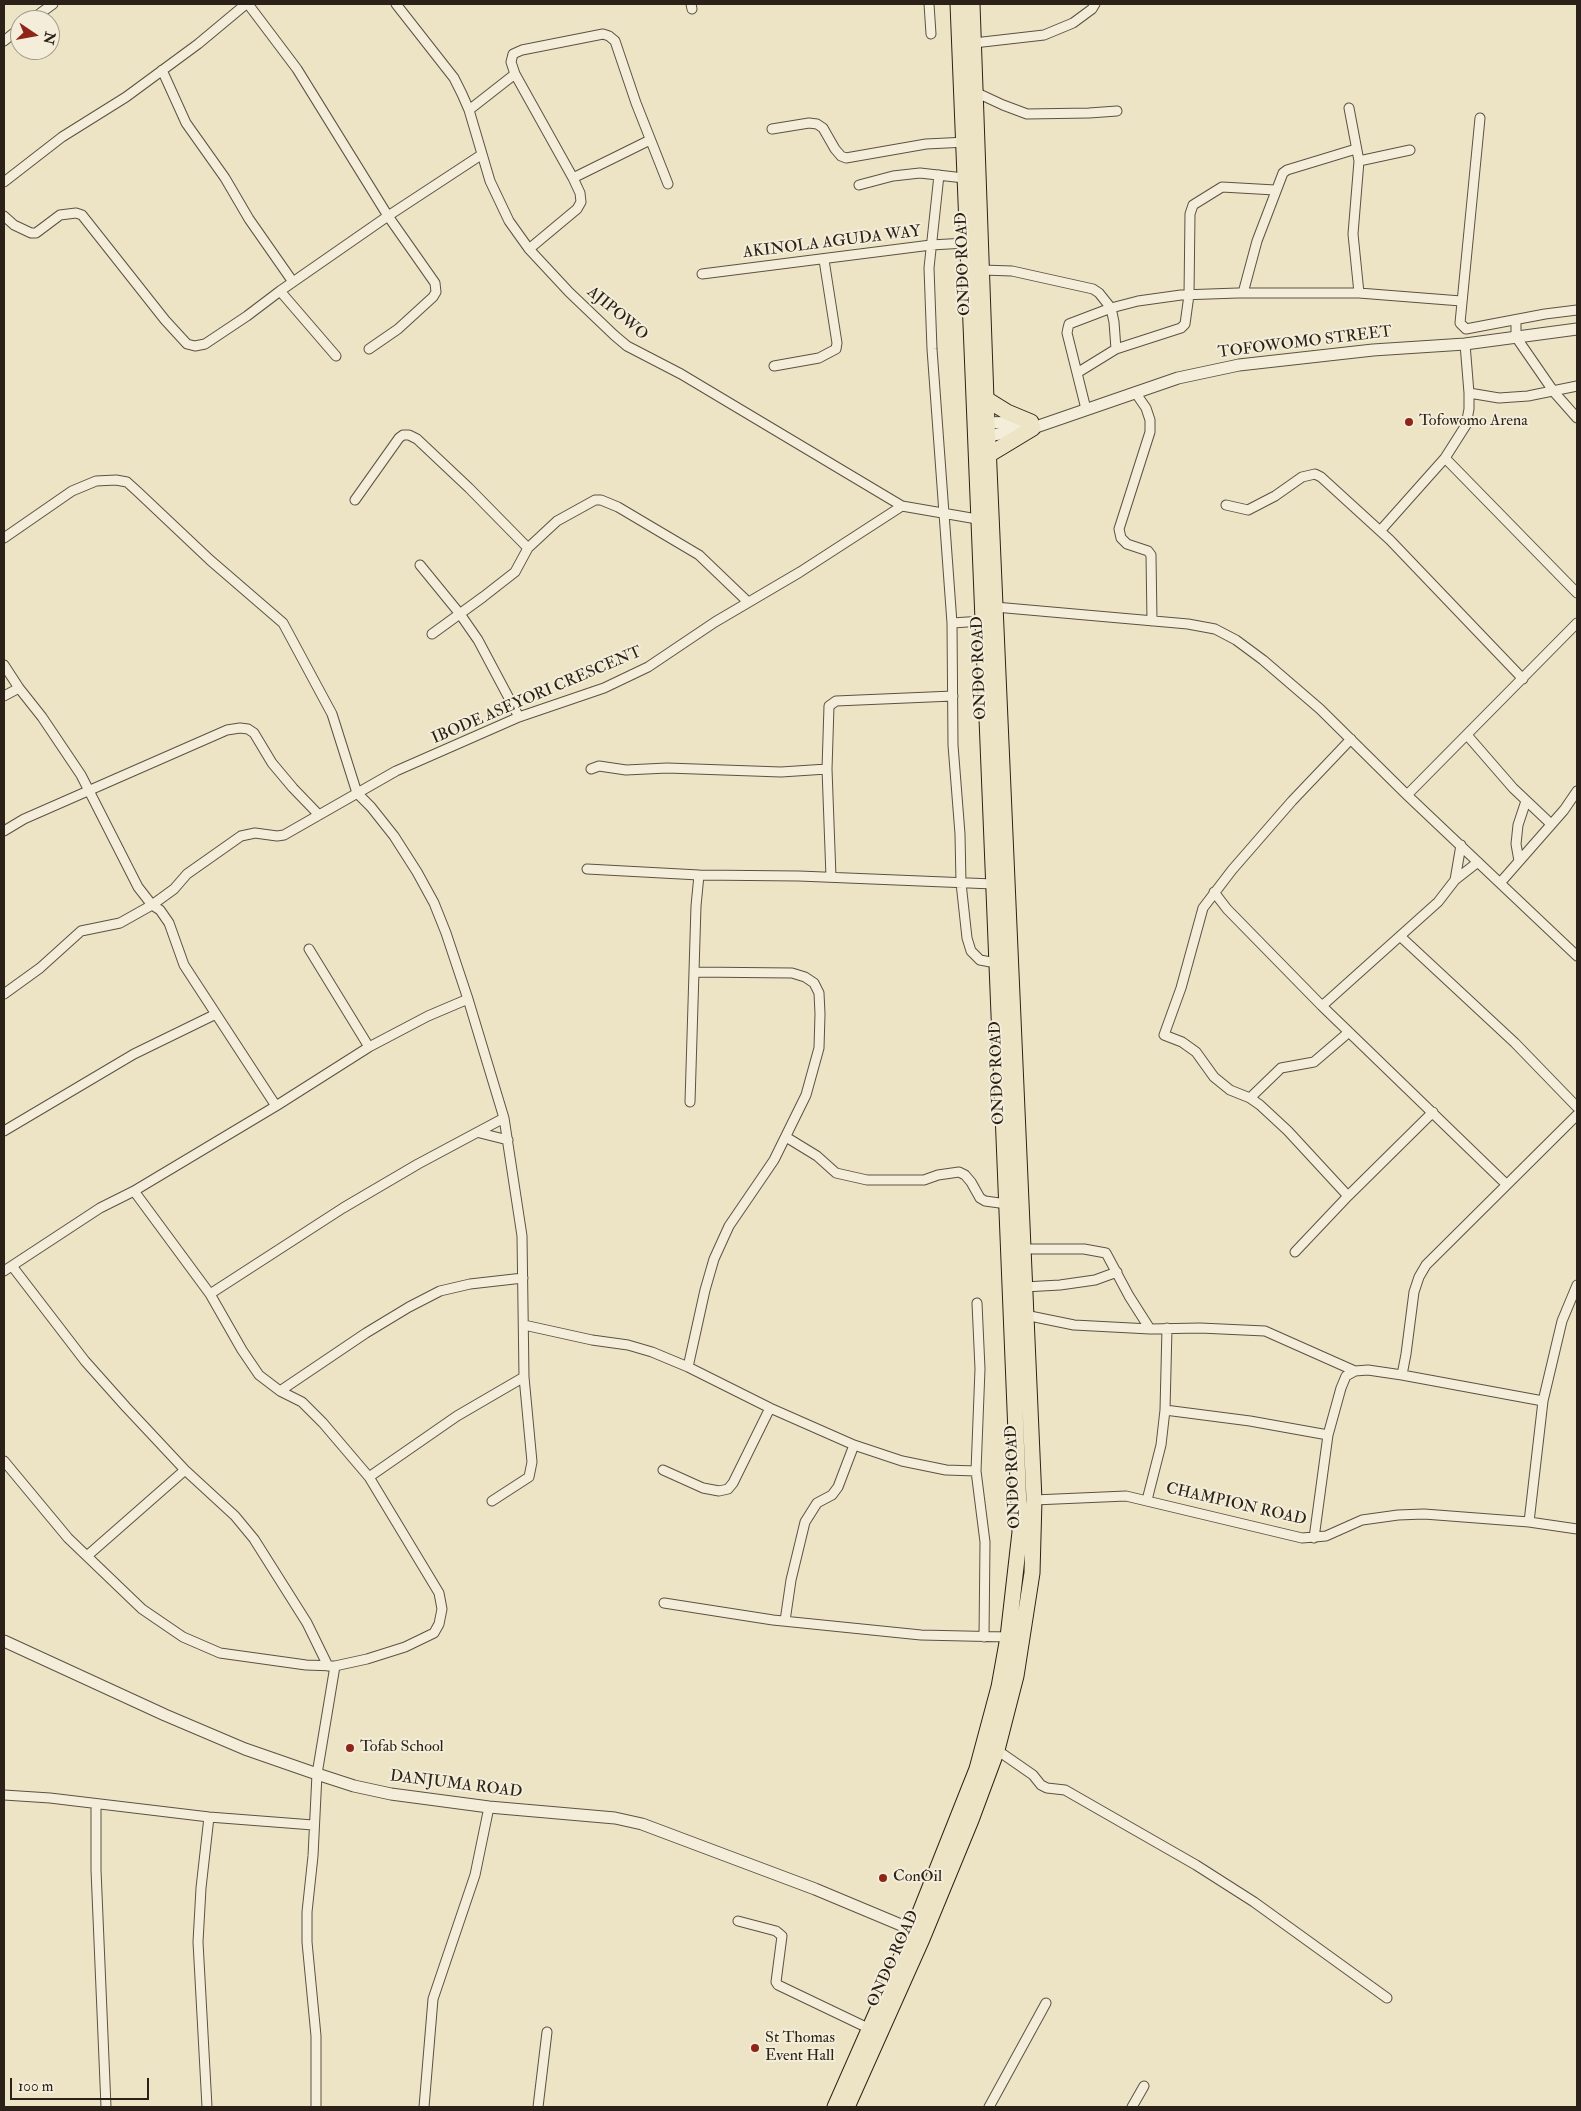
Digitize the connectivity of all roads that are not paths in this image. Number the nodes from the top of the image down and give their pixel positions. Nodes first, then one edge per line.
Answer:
1 (247, 4) edge
2 (396, 4) edge
3 (929, 4) edge
4 (958, 4) edge
5 (972, 4) edge
6 (1095, 4) edge
7 (931, 34) dead end
8 (974, 43) junction
9 (162, 70) junction
10 (515, 74) junction
11 (976, 92) junction
12 (1348, 108) dead end
13 (469, 110) junction
14 (1117, 111) dead end
15 (1480, 118) dead end
16 (772, 129) dead end
17 (650, 140) junction
18 (970, 142) junction
19 (1356, 150) junction
20 (1410, 150) dead end
21 (481, 155) junction
22 (1358, 161) junction
23 (939, 175) junction
24 (573, 178) junction
25 (964, 178) junction
26 (4, 182) edge
27 (668, 184) dead end
28 (859, 185) dead end
29 (1275, 190) junction
30 (4, 216) edge
31 (388, 216) junction
32 (966, 243) junction
33 (931, 245) junction
34 (529, 249) junction
35 (824, 260) junction
36 (982, 270) junction
37 (702, 274) dead end
38 (293, 282) junction
39 (280, 291) junction
40 (1243, 293) junction
41 (1359, 293) junction
42 (1189, 295) junction
43 (1461, 301) junction
44 (1111, 308) junction
45 (1577, 310) edge
46 (1516, 320) junction
47 (1577, 330) edge
48 (1516, 337) junction
49 (1464, 344) junction
50 (369, 349) dead end
51 (1116, 349) junction
52 (336, 356) dead end
53 (774, 366) dead end
54 (1077, 373) junction
55 (1577, 386) edge
56 (1135, 392) junction
57 (1554, 392) junction
58 (1469, 393) junction
59 (986, 399) junction
60 (1086, 409) junction
61 (1577, 418) edge
62 (1036, 425) junction
63 (982, 430) junction
64 (990, 454) junction
65 (1445, 458) junction
66 (355, 500) dead end
67 (1226, 505) dead end
68 (902, 506) junction
69 (944, 513) junction
70 (977, 519) junction
71 (1380, 531) junction
72 (4, 538) edge
73 (528, 548) junction
74 (420, 565) dead end
75 (1577, 593) edge
76 (748, 602) junction
77 (996, 607) junction
78 (460, 614) junction
79 (983, 621) junction
80 (1152, 621) junction
81 (952, 623) junction
82 (1577, 623) edge
83 (432, 634) dead end
84 (4, 665) edge
85 (1523, 679) junction
86 (19, 688) junction
87 (4, 696) edge
88 (952, 696) junction
89 (519, 717) junction
90 (1467, 735) junction
91 (1351, 739) junction
92 (591, 769) dead end
93 (827, 770) junction
94 (89, 790) junction
95 (1577, 791) edge
96 (357, 793) junction
97 (1407, 795) junction
98 (1526, 801) junction
99 (319, 815) junction
100 (1551, 824) junction
101 (4, 831) edge
102 (1461, 845) junction
103 (1519, 861) junction
104 (1478, 862) junction
105 (587, 869) dead end
106 (699, 875) junction
107 (831, 877) junction
108 (1455, 880) junction
109 (961, 883) junction
110 (1500, 883) junction
111 (993, 884) junction
112 (1214, 892) junction
113 (152, 905) junction
114 (1400, 937) junction
115 (309, 949) dead end
116 (1577, 956) edge
117 (996, 963) junction
118 (694, 972) junction
119 (4, 994) edge
120 (468, 999) junction
121 (1322, 1006) junction
122 (216, 1014) junction
123 (1348, 1032) junction
124 (369, 1046) junction
125 (1009, 1089) junction
126 (1250, 1098) junction
127 (690, 1102) dead end
128 (276, 1106) junction
129 (1577, 1107) edge
130 (1433, 1112) junction
131 (1577, 1115) edge
132 (504, 1118) junction
133 (4, 1131) edge
134 (480, 1133) junction
135 (786, 1137) junction
136 (508, 1140) junction
137 (1506, 1184) junction
138 (134, 1191) junction
139 (1348, 1196) junction
140 (1007, 1204) junction
141 (1022, 1249) junction
142 (1295, 1252) dead end
143 (12, 1266) junction
144 (4, 1271) edge
145 (1117, 1272) junction
146 (523, 1278) junction
147 (1577, 1285) edge
148 (1024, 1287) junction
149 (210, 1294) junction
150 (977, 1302) dead end
151 (1025, 1315) junction
152 (524, 1325) junction
153 (1167, 1328) junction
154 (1150, 1329) junction
155 (688, 1367) junction
156 (1355, 1371) junction
157 (1402, 1375) junction
158 (524, 1377) junction
159 (280, 1391) junction
160 (1543, 1401) junction
161 (770, 1408) junction
162 (1165, 1410) junction
163 (1328, 1435) junction
164 (854, 1445) junction
165 (4, 1461) edge
166 (185, 1470) junction
167 (663, 1470) dead end
168 (976, 1471) junction
169 (369, 1477) junction
170 (1034, 1500) junction
171 (1148, 1500) junction
172 (492, 1501) dead end
173 (1529, 1522) junction
174 (1577, 1529) edge
175 (1314, 1538) junction
176 (86, 1556) junction
177 (664, 1603) dead end
178 (786, 1621) junction
179 (984, 1637) junction
180 (1008, 1638) junction
181 (4, 1641) edge
182 (332, 1666) junction
183 (997, 1750) junction
184 (316, 1774) junction
185 (4, 1794) edge
186 (96, 1804) junction
187 (489, 1807) junction
188 (209, 1817) junction
189 (313, 1825) junction
190 (941, 1877) junction
191 (738, 1921) dead end
192 (913, 1930) junction
193 (1387, 1998) dead end
194 (1046, 2003) dead end
195 (870, 2028) junction
196 (547, 2032) dead end
197 (1144, 2086) dead end
198 (993, 2106) edge
199 (106, 2107) edge
200 (207, 2107) edge
201 (316, 2107) edge
202 (424, 2107) edge
203 (538, 2107) edge
204 (835, 2107) edge
205 (847, 2107) edge
206 (1132, 2107) edge

1 - 9 street
1 - 31 street
2 - 13 street, AJIPOWO
3 - 7 street
4 - 18 main road, ONDO ROAD
5 - 8 main road, ONDO ROAD
6 - 8 street
8 - 11 main road, ONDO ROAD
9 - 26 street
9 - 38 street
10 - 13 street
10 - 17 street
10 - 24 street
11 - 14 street
11 - 18 main road, ONDO ROAD
12 - 19 street
13 - 21 street, AJIPOWO
15 - 43 street
16 - 18 street
17 - 24 street
17 - 27 street
18 - 25 main road, ONDO ROAD
18 - 36 main road, ONDO ROAD
19 - 22 street
19 - 29 street
20 - 22 street
21 - 31 street
21 - 34 street, AJIPOWO
22 - 41 street
23 - 25 street
23 - 28 street
23 - 33 street
24 - 34 street
25 - 32 main road, ONDO ROAD
29 - 40 street
29 - 42 street
30 - 39 street
31 - 38 street
31 - 50 street
32 - 33 street, AKINOLA AGUDA WAY
32 - 63 main road, ONDO ROAD
33 - 35 street, AKINOLA AGUDA WAY
33 - 69 street
34 - 68 street, AJIPOWO
35 - 37 street, AKINOLA AGUDA WAY
35 - 53 street
36 - 44 street
36 - 59 main road, ONDO ROAD
38 - 39 street
39 - 52 street
40 - 41 street
40 - 42 street
41 - 43 street
42 - 44 street
42 - 51 street
43 - 46 street
44 - 51 street
44 - 54 street
45 - 46 street
46 - 48 street
47 - 48 street, TOFOWOMO STREET
48 - 49 street, TOFOWOMO STREET
48 - 57 street
49 - 56 street, TOFOWOMO STREET
49 - 58 street
51 - 54 street
54 - 60 street
55 - 57 street
56 - 60 street, TOFOWOMO STREET
56 - 80 street
57 - 58 street
57 - 61 street
58 - 65 street
59 - 62 main road
59 - 63 main road, ONDO ROAD
60 - 62 street, TOFOWOMO STREET
62 - 63 street, TOFOWOMO STREET
62 - 64 main road
63 - 64 main road, ONDO ROAD
63 - 70 main road, ONDO ROAD
64 - 77 main road, ONDO ROAD
65 - 71 street
65 - 75 street
66 - 73 street
67 - 71 street
68 - 69 street, AJIPOWO
68 - 76 street, IBODE ASEYORI CRESCENT
69 - 70 street, AJIPOWO
69 - 81 street
70 - 79 main road, ONDO ROAD
71 - 85 street
72 - 96 street
73 - 76 street
73 - 78 street
74 - 78 street
76 - 89 street, IBODE ASEYORI CRESCENT
77 - 80 street
77 - 125 main road, ONDO ROAD
78 - 83 street
78 - 89 street
79 - 81 street
79 - 111 main road, ONDO ROAD
80 - 91 street
81 - 88 street
82 - 85 street
84 - 86 street
85 - 90 street
86 - 87 street
86 - 94 street
88 - 93 street
88 - 109 street
89 - 96 street, IBODE ASEYORI CRESCENT
90 - 97 street
90 - 98 street
91 - 97 street
91 - 112 street
92 - 93 street
93 - 107 street
94 - 99 street
94 - 101 street
94 - 113 street
95 - 100 street
96 - 99 street, IBODE ASEYORI CRESCENT
96 - 120 street
97 - 102 street
98 - 100 street
98 - 103 street
99 - 113 street, IBODE ASEYORI CRESCENT
100 - 103 street
102 - 104 street
102 - 108 street
103 - 110 street
104 - 108 street
104 - 110 street
105 - 106 street
106 - 107 street
106 - 118 street
107 - 109 street
108 - 114 street
109 - 111 street
109 - 117 street
110 - 116 street
111 - 117 main road, ONDO ROAD
112 - 121 street
112 - 126 street
113 - 119 street, IBODE ASEYORI CRESCENT
113 - 122 street
114 - 121 street
114 - 129 street
115 - 124 street
117 - 125 main road, ONDO ROAD
118 - 127 street
118 - 135 street
120 - 124 street
120 - 132 street
121 - 123 street
122 - 128 street
122 - 133 street
123 - 126 street
123 - 130 street
124 - 128 street
125 - 140 main road, ONDO ROAD
125 - 141 main road, ONDO ROAD
126 - 139 street
128 - 138 street
130 - 137 street
130 - 139 street
131 - 137 street
132 - 134 street
132 - 136 street
134 - 136 street
134 - 149 street
135 - 140 street
135 - 155 street
136 - 146 street
137 - 157 street
138 - 143 street
138 - 149 street
139 - 142 street
140 - 180 main road, ONDO ROAD
141 - 145 street
141 - 148 main road, ONDO ROAD
143 - 144 street
143 - 166 street
145 - 148 street
145 - 154 street
146 - 152 street
146 - 159 street
147 - 160 street
148 - 151 main road, ONDO ROAD
149 - 159 street
150 - 168 street
151 - 154 street
151 - 170 main road, ONDO ROAD
152 - 155 street
152 - 158 street
153 - 154 street
153 - 156 street
153 - 162 street
155 - 161 street
156 - 157 street
156 - 163 street
157 - 160 street
158 - 169 street
158 - 172 street
159 - 169 street
160 - 173 street
161 - 164 street
161 - 167 street
162 - 163 street
162 - 171 street
163 - 175 street
164 - 168 street
164 - 178 street
165 - 176 street
166 - 176 street
166 - 182 street
168 - 179 street
169 - 182 street
170 - 171 street, CHAMPION ROAD
170 - 183 main road, ONDO ROAD
171 - 175 street, CHAMPION ROAD
173 - 174 street, CHAMPION ROAD
173 - 175 street, CHAMPION ROAD
176 - 182 street
177 - 178 street
178 - 179 street
179 - 180 street
180 - 190 main road, ONDO ROAD
181 - 184 street, DANJUMA ROAD
182 - 184 street
183 - 190 main road, ONDO ROAD
183 - 193 street
184 - 187 street, DANJUMA ROAD
184 - 189 street
185 - 186 street
186 - 188 street
186 - 199 street
187 - 192 street, DANJUMA ROAD
187 - 202 street
188 - 189 street
188 - 200 street
189 - 201 street
190 - 192 main road, ONDO ROAD
190 - 205 main road, ONDO ROAD
191 - 195 street
192 - 195 main road, ONDO ROAD
194 - 198 street
195 - 204 main road, ONDO ROAD
196 - 203 street
197 - 206 street

